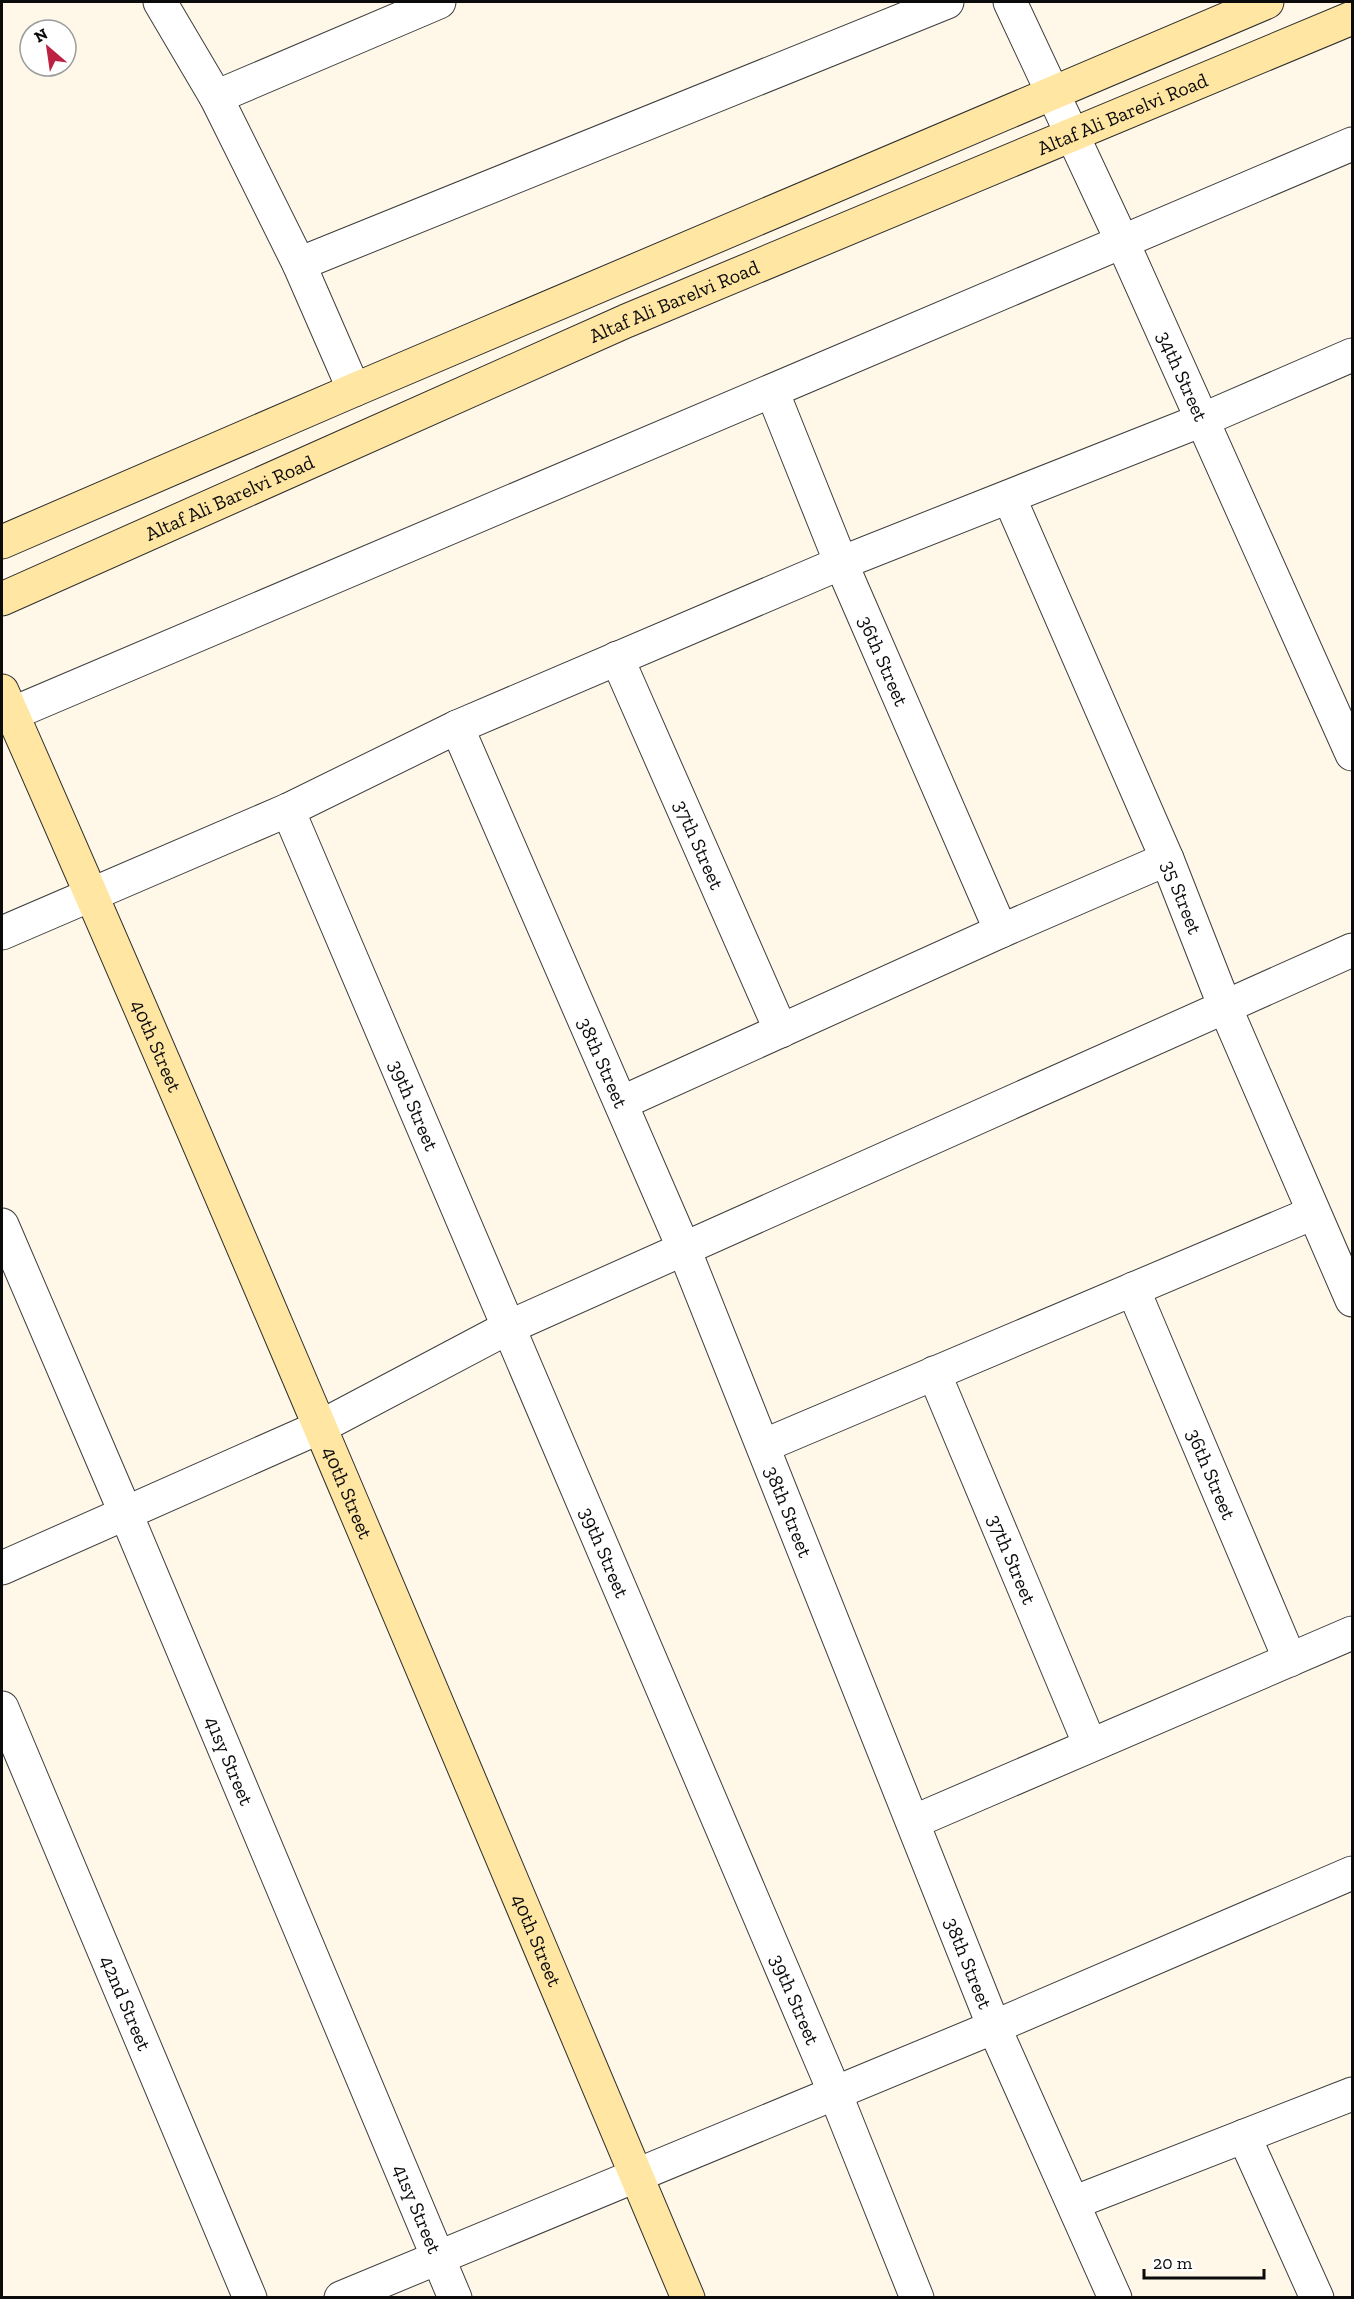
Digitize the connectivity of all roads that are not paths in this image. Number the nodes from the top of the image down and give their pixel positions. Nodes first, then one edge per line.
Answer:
1 (160, 2) edge
2 (439, 2) edge
3 (947, 2) edge
4 (1010, 2) edge
5 (1267, 2) edge
6 (387, 11) edge
7 (1353, 18) edge
8 (1053, 94) junction
9 (216, 97) junction
10 (1072, 136) junction
11 (1353, 144) edge
12 (1122, 241) junction
13 (299, 264) junction
14 (1353, 355) edge
15 (354, 390) junction
16 (772, 391) junction
17 (1202, 420) junction
18 (1010, 497) junction
19 (2, 542) edge
20 (841, 563) junction
21 (2, 599) edge
22 (617, 658) junction
23 (5, 708) edge
24 (457, 727) junction
25 (1353, 754) edge
26 (288, 810) junction
27 (1167, 859) junction
28 (92, 895) junction
29 (1001, 931) junction
30 (2, 933) edge
31 (1353, 950) edge
32 (1225, 1007) junction
33 (781, 1031) junction
34 (621, 1103) junction
35 (1313, 1213) junction
36 (2, 1225) edge
37 (1341, 1244) edge
38 (684, 1249) junction
39 (1133, 1289) junction
40 (1353, 1300) edge
41 (509, 1327) junction
42 (934, 1373) junction
43 (320, 1427) junction
44 (763, 1446) junction
45 (126, 1514) junction
46 (2, 1568) edge
47 (1353, 1633) edge
48 (1290, 1660) junction
49 (2, 1708) edge
50 (1090, 1745) junction
51 (913, 1822) junction
52 (1353, 1873) edge
53 (994, 2027) junction
54 (835, 2093) junction
55 (1353, 2094) edge
56 (1244, 2136) junction
57 (637, 2176) junction
58 (1073, 2203) junction
59 (438, 2258) junction
60 (250, 2298) edge
61 (341, 2298) edge
62 (454, 2298) edge
63 (688, 2298) edge
64 (917, 2298) edge
65 (1115, 2298) edge
66 (1317, 2298) edge

1 - 9 street
2 - 6 street
3 - 13 street
4 - 8 street, 34th Street
5 - 8 main road
6 - 9 street
7 - 10 main road, Altaf Ali Barelvi Road
8 - 10 street, 34th Street
8 - 15 main road
9 - 13 street
10 - 12 street, 34th Street
10 - 21 main road, Altaf Ali Barelvi Road
11 - 12 street
12 - 16 street
12 - 17 street, 34th Street
13 - 15 street
14 - 17 street
15 - 19 main road
16 - 20 street, 36th Street
16 - 23 street
17 - 18 street
17 - 25 street, 34th Street
18 - 20 street
18 - 27 street, 35 Street
20 - 22 street
20 - 29 street, 36th Street
22 - 24 street
22 - 33 street, 37th Street
23 - 28 main road, 40th Street
24 - 26 street
24 - 34 street, 38th Street
26 - 28 street
26 - 41 street, 39th Street
27 - 29 street
27 - 32 street, 35 Street
28 - 30 street
28 - 43 main road, 40th Street
29 - 33 street
31 - 32 street
32 - 35 street, 35 Street
32 - 38 street
33 - 34 street
34 - 38 street, 38th Street
35 - 37 street, 35 Street
35 - 39 street
36 - 45 street, 41sy Street
37 - 40 street, 35 Street
38 - 41 street
38 - 44 street, 38th Street
39 - 42 street
39 - 48 street, 36th Street
41 - 43 street
41 - 54 street, 39th Street
42 - 44 street
42 - 50 street, 37th Street
43 - 45 street
43 - 57 main road, 40th Street
44 - 51 street, 38th Street
45 - 46 street
45 - 59 street, 41sy Street
47 - 48 street
48 - 50 street
49 - 60 street, 42nd Street
50 - 51 street
51 - 53 street, 38th Street
52 - 53 street
53 - 54 street
53 - 58 street, 38th Street
54 - 57 street
54 - 64 street, 39th Street
55 - 56 street
56 - 58 street
56 - 66 street
57 - 59 street
57 - 63 main road, 40th Street
58 - 65 street, 38th Street
59 - 61 street
59 - 62 street, 41sy Street

